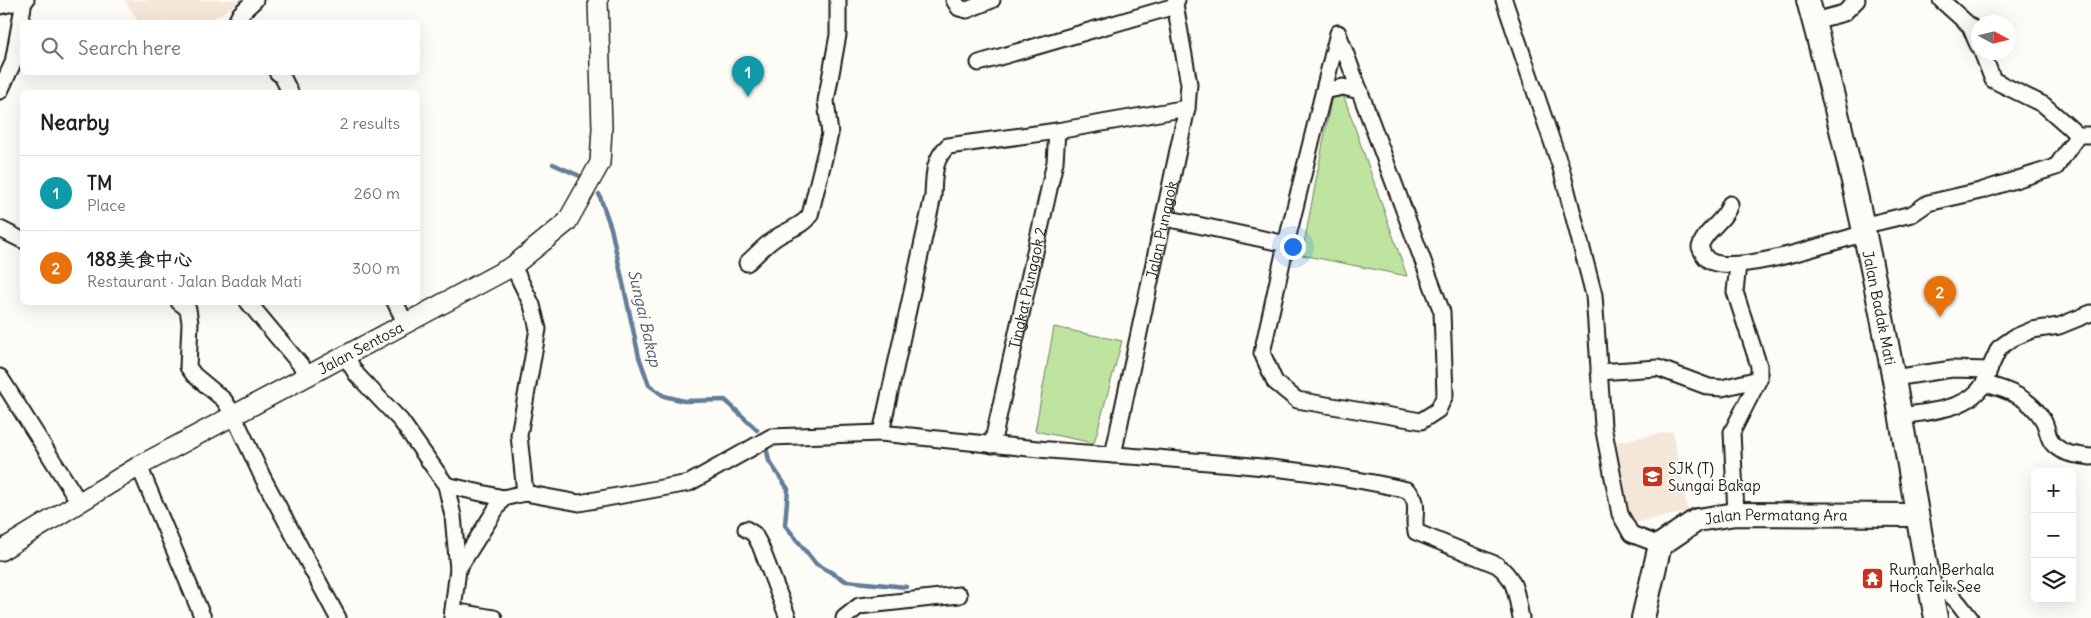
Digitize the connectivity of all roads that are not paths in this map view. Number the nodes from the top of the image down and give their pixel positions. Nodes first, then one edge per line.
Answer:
1 (255, 0) edge
2 (598, 0) edge
3 (838, 0) edge
4 (954, 0) edge
5 (992, 0) edge
6 (1504, 0) edge
7 (1857, 0) edge
8 (1940, 0) edge
9 (25, 1) edge
10 (1174, 2) edge
11 (0, 6) edge
12 (1811, 10) edge
13 (21, 20) edge
14 (237, 20) edge
15 (20, 26) edge
16 (1971, 28) edge
17 (1985, 60) edge
18 (979, 63) dead end
19 (281, 75) edge
20 (289, 90) edge
21 (0, 91) edge
22 (1324, 91) junction
23 (1360, 91) junction
24 (1187, 108) junction
25 (1057, 131) junction
26 (2084, 135) edge
27 (1730, 204) dead end
28 (1165, 218) junction
29 (0, 229) edge
30 (1863, 230) junction
31 (20, 239) edge
32 (1286, 244) junction
33 (747, 263) dead end
34 (1738, 265) junction
35 (513, 266) junction
36 (183, 305) edge
37 (251, 305) edge
38 (396, 305) edge
39 (2091, 313) edge
40 (406, 324) junction
41 (346, 357) junction
42 (1599, 372) junction
43 (309, 375) junction
44 (0, 377) edge
45 (1987, 377) junction
46 (1894, 378) junction
47 (1759, 379) junction
48 (232, 414) junction
49 (1900, 416) junction
50 (881, 433) junction
51 (992, 444) junction
52 (1113, 455) junction
53 (2091, 457) edge
54 (139, 466) junction
55 (446, 485) junction
56 (525, 493) junction
57 (503, 498) junction
58 (79, 502) junction
59 (1736, 514) junction
60 (1916, 515) junction
61 (746, 529) dead end
62 (1660, 545) junction
63 (0, 551) edge
64 (458, 569) junction
65 (1930, 590) junction
66 (959, 595) dead end
67 (452, 615) edge
68 (203, 618) edge
69 (338, 618) edge
70 (494, 618) edge
71 (788, 618) edge
72 (844, 618) edge
73 (1521, 618) edge
74 (1642, 618) edge
75 (1936, 618) edge
76 (1970, 618) edge

1 - 14 street
2 - 35 street, Jalan Sentosa
3 - 33 street
4 - 5 street
6 - 42 street
7 - 12 street
8 - 16 street
9 - 11 street
9 - 13 street
10 - 18 street
10 - 24 street, Jalan Punggok
12 - 30 main road, Jalan Badak Mati
15 - 21 street
17 - 26 street
19 - 20 street
22 - 23 street
22 - 23 street
22 - 32 street
23 - 32 street
24 - 25 street
24 - 28 street, Jalan Punggok
25 - 50 street
25 - 51 street, Tingkat Punggok 2
26 - 30 street
27 - 34 street
28 - 32 street
28 - 52 street, Jalan Punggok
29 - 31 street
30 - 34 street
30 - 46 main road, Jalan Badak Mati
34 - 47 street
35 - 40 street, Jalan Sentosa
35 - 56 street
36 - 48 street
37 - 43 street
38 - 40 street
39 - 45 street
40 - 41 street, Jalan Sentosa
41 - 43 street, Jalan Sentosa
41 - 55 street
42 - 47 street
42 - 62 street
43 - 48 street, Jalan Sentosa
44 - 58 street
45 - 46 street
45 - 49 street
45 - 53 street
46 - 49 main road, Jalan Badak Mati
47 - 59 street
48 - 54 street, Jalan Sentosa
48 - 69 street
49 - 60 main road, Jalan Badak Mati
50 - 51 street
50 - 56 street
51 - 52 street
52 - 73 street
54 - 58 street, Jalan Sentosa
54 - 68 street
55 - 57 street
55 - 64 street
56 - 57 street
57 - 64 street
58 - 63 street, Jalan Sentosa
59 - 60 main road, Jalan Permatang Ara
59 - 62 main road, Jalan Permatang Ara
60 - 65 main road, Jalan Badak Mati
61 - 71 street
62 - 74 main road
64 - 67 street
65 - 75 main road, Jalan Badak Mati
65 - 76 street
66 - 72 street
67 - 70 street

